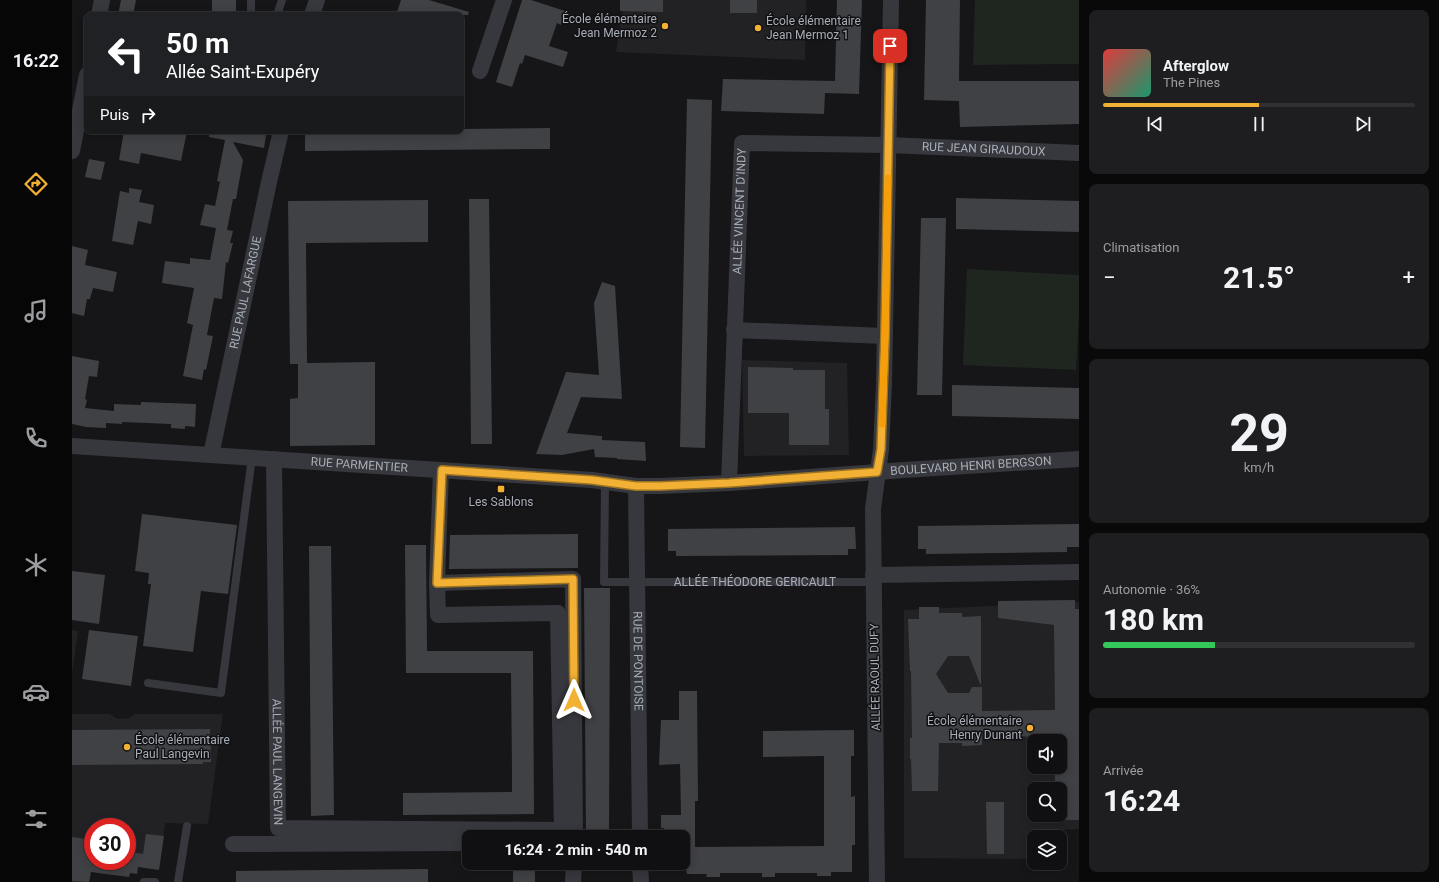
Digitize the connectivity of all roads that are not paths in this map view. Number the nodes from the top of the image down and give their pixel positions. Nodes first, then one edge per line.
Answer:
1 (102, 0) edge
2 (251, 0) edge
3 (282, 0) edge
4 (317, 0) edge
5 (504, 0) edge
6 (891, 0) edge
7 (100, 12) edge
8 (251, 12) edge
9 (278, 12) edge
10 (313, 12) edge
11 (480, 72) dead end
12 (84, 90) edge
13 (280, 134) edge
14 (888, 145) junction
15 (72, 150) edge
16 (1079, 153) edge
17 (734, 330) junction
18 (885, 336) junction
19 (72, 446) edge
20 (211, 455) junction
21 (252, 457) junction
22 (274, 459) junction
23 (1079, 459) edge
24 (442, 470) junction
25 (877, 472) junction
26 (605, 482) junction
27 (729, 483) junction
28 (642, 486) junction
29 (1079, 572) edge
30 (874, 579) junction
31 (637, 582) junction
32 (437, 583) junction
33 (148, 683) dead end
34 (187, 826) dead end
35 (568, 830) edge
36 (568, 830) edge
37 (640, 830) edge
38 (462, 832) edge
39 (462, 842) edge
40 (233, 844) dead end
41 (574, 870) edge
42 (640, 870) edge
43 (144, 882) edge
44 (155, 882) edge
45 (178, 882) edge
46 (573, 882) edge
47 (640, 882) edge
48 (877, 882) edge

1 - 7 street
2 - 8 lane
3 - 9 lane
4 - 10 street
5 - 11 street
6 - 14 street, ALLÉE RAOUL DUFY
12 - 15 street
13 - 20 street, RUE PAUL LAFARGUE
14 - 16 street, RUE JEAN GIRAUDOUX
14 - 17 street, ALLÉE VINCENT D'INDY
14 - 18 street, ALLÉE RAOUL DUFY
17 - 18 street
17 - 27 street, ALLÉE VINCENT D'INDY
18 - 25 street, ALLÉE RAOUL DUFY
19 - 20 street, RUE PARMENTIER
20 - 21 street, RUE PARMENTIER
21 - 22 street, RUE PARMENTIER
21 - 33 lane
22 - 24 street, RUE PARMENTIER
22 - 38 street, ALLÉE PAUL LANGEVIN
23 - 25 street, BOULEVARD HENRI BERGSON
24 - 26 street, RUE PARMENTIER
24 - 32 street
25 - 27 street, BOULEVARD HENRI BERGSON
25 - 30 street, ALLÉE RAOUL DUFY
26 - 28 street, RUE PARMENTIER
26 - 31 lane, ALLÉE THÉODORE GERICAULT
27 - 28 street, BOULEVARD HENRI BERGSON
28 - 31 street, RUE DE PONTOISE
29 - 30 street, ALLÉE THÉODORE GERICAULT
30 - 31 lane, ALLÉE THÉODORE GERICAULT
30 - 48 street, ALLÉE RAOUL DUFY
31 - 37 street, RUE DE PONTOISE
32 - 35 street
32 - 36 street
34 - 45 lane
39 - 40 street
41 - 46 street
42 - 47 street
43 - 44 lane

